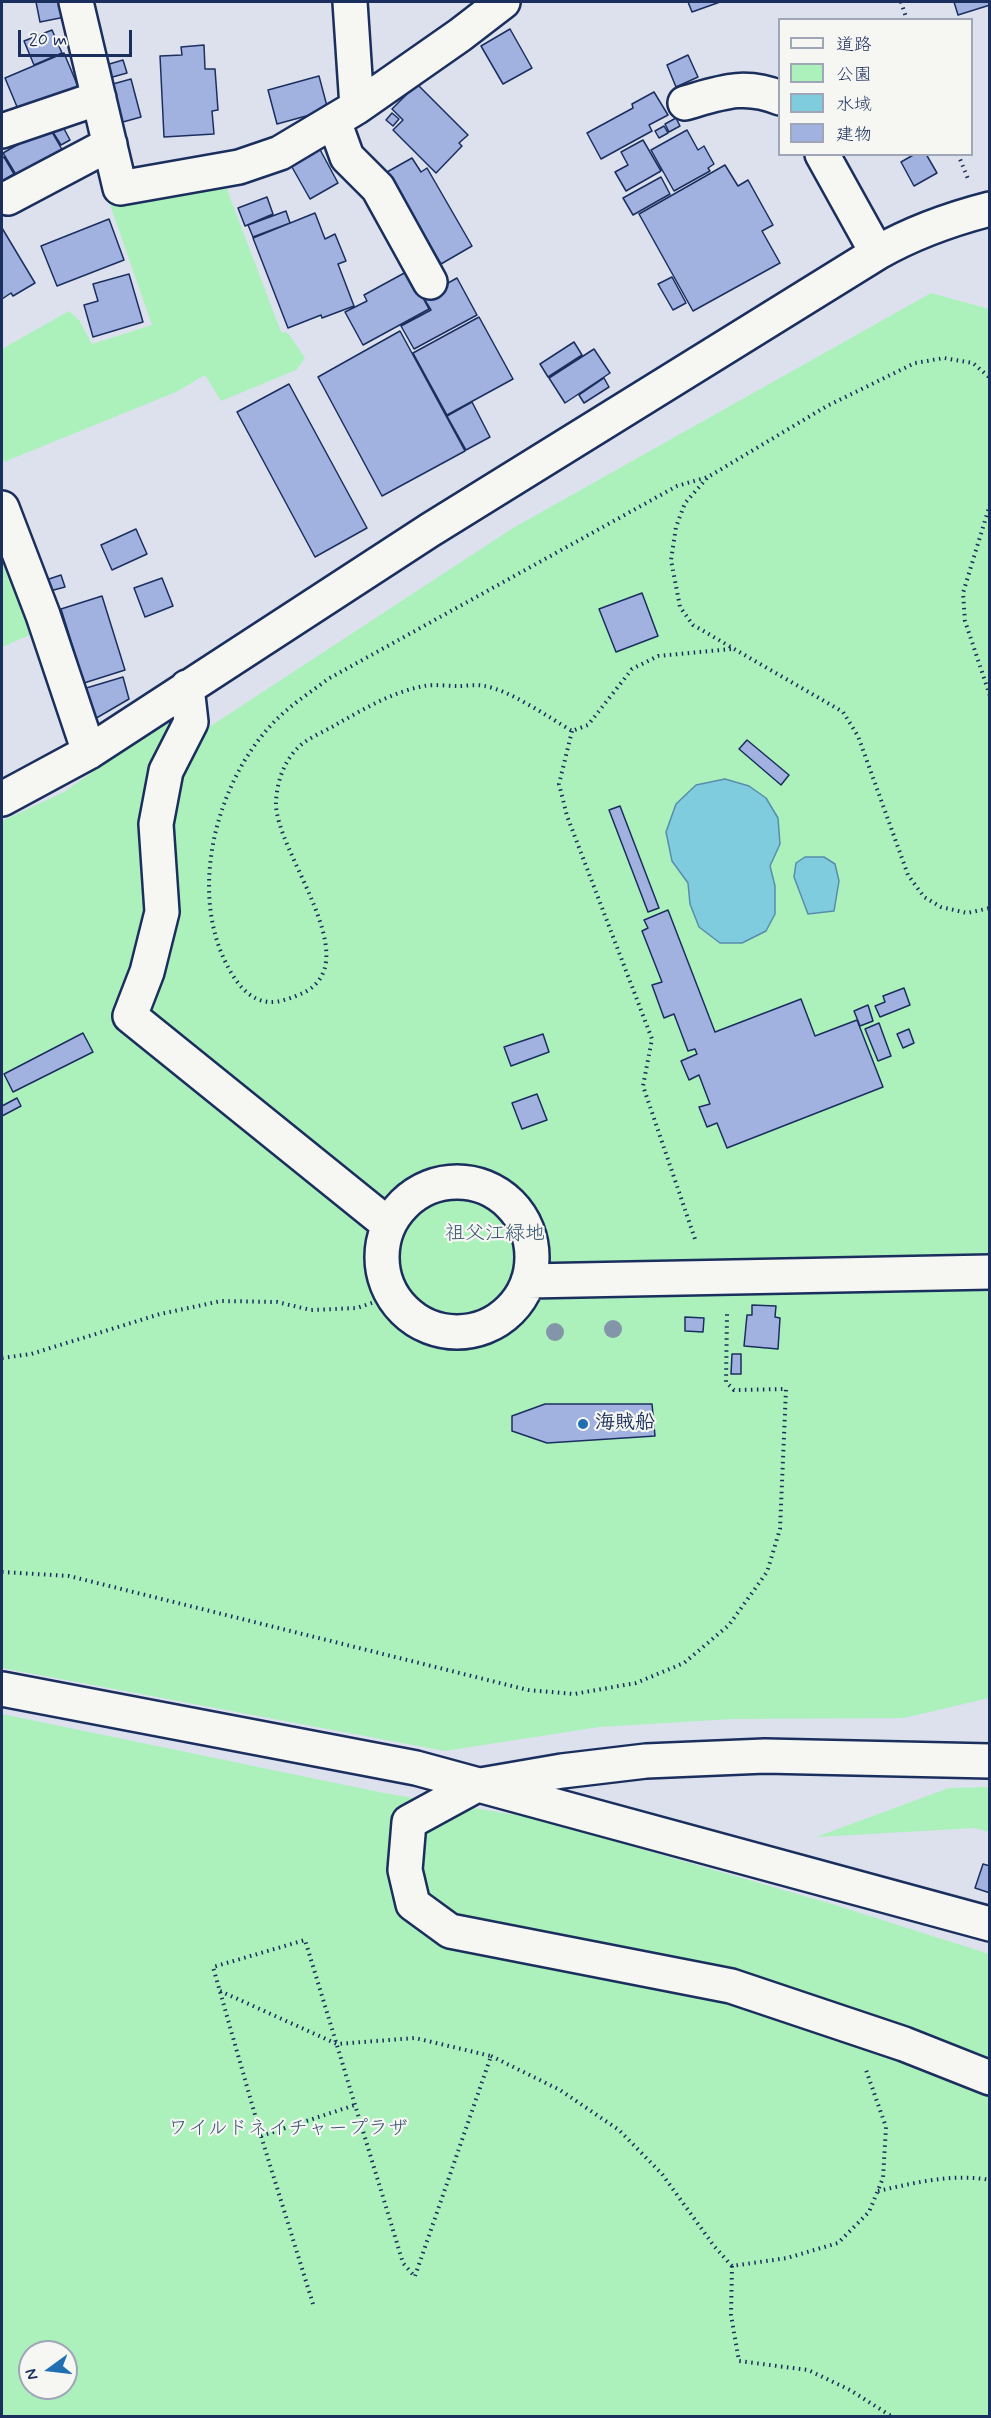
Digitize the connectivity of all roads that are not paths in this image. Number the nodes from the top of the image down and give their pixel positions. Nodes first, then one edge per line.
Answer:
1 (76, 2) edge
2 (350, 2) edge
3 (503, 2) edge
4 (778, 97) edge
5 (99, 98) junction
6 (685, 103) dead end
7 (346, 114) junction
8 (2, 131) edge
9 (110, 144) junction
10 (823, 156) edge
11 (8, 198) dead end
12 (990, 209) edge
13 (878, 253) junction
14 (430, 282) dead end
15 (2, 508) edge
16 (187, 687) junction
17 (88, 752) junction
18 (2, 799) edge
19 (389, 1225) junction
20 (990, 1272) edge
21 (528, 1281) junction
22 (2, 1689) edge
23 (990, 1761) edge
24 (475, 1786) junction
25 (990, 1924) edge
26 (990, 2078) edge

1 - 5 street
2 - 7 street
3 - 7 street
4 - 6 street
5 - 8 street
5 - 9 street
7 - 9 street
7 - 14 street
9 - 11 street
10 - 13 street
12 - 13 street
13 - 16 street
15 - 17 street
16 - 17 street
16 - 19 street
17 - 18 street
19 - 21 street
19 - 21 street
20 - 21 street
22 - 24 street
23 - 24 street
24 - 25 street
24 - 26 street

